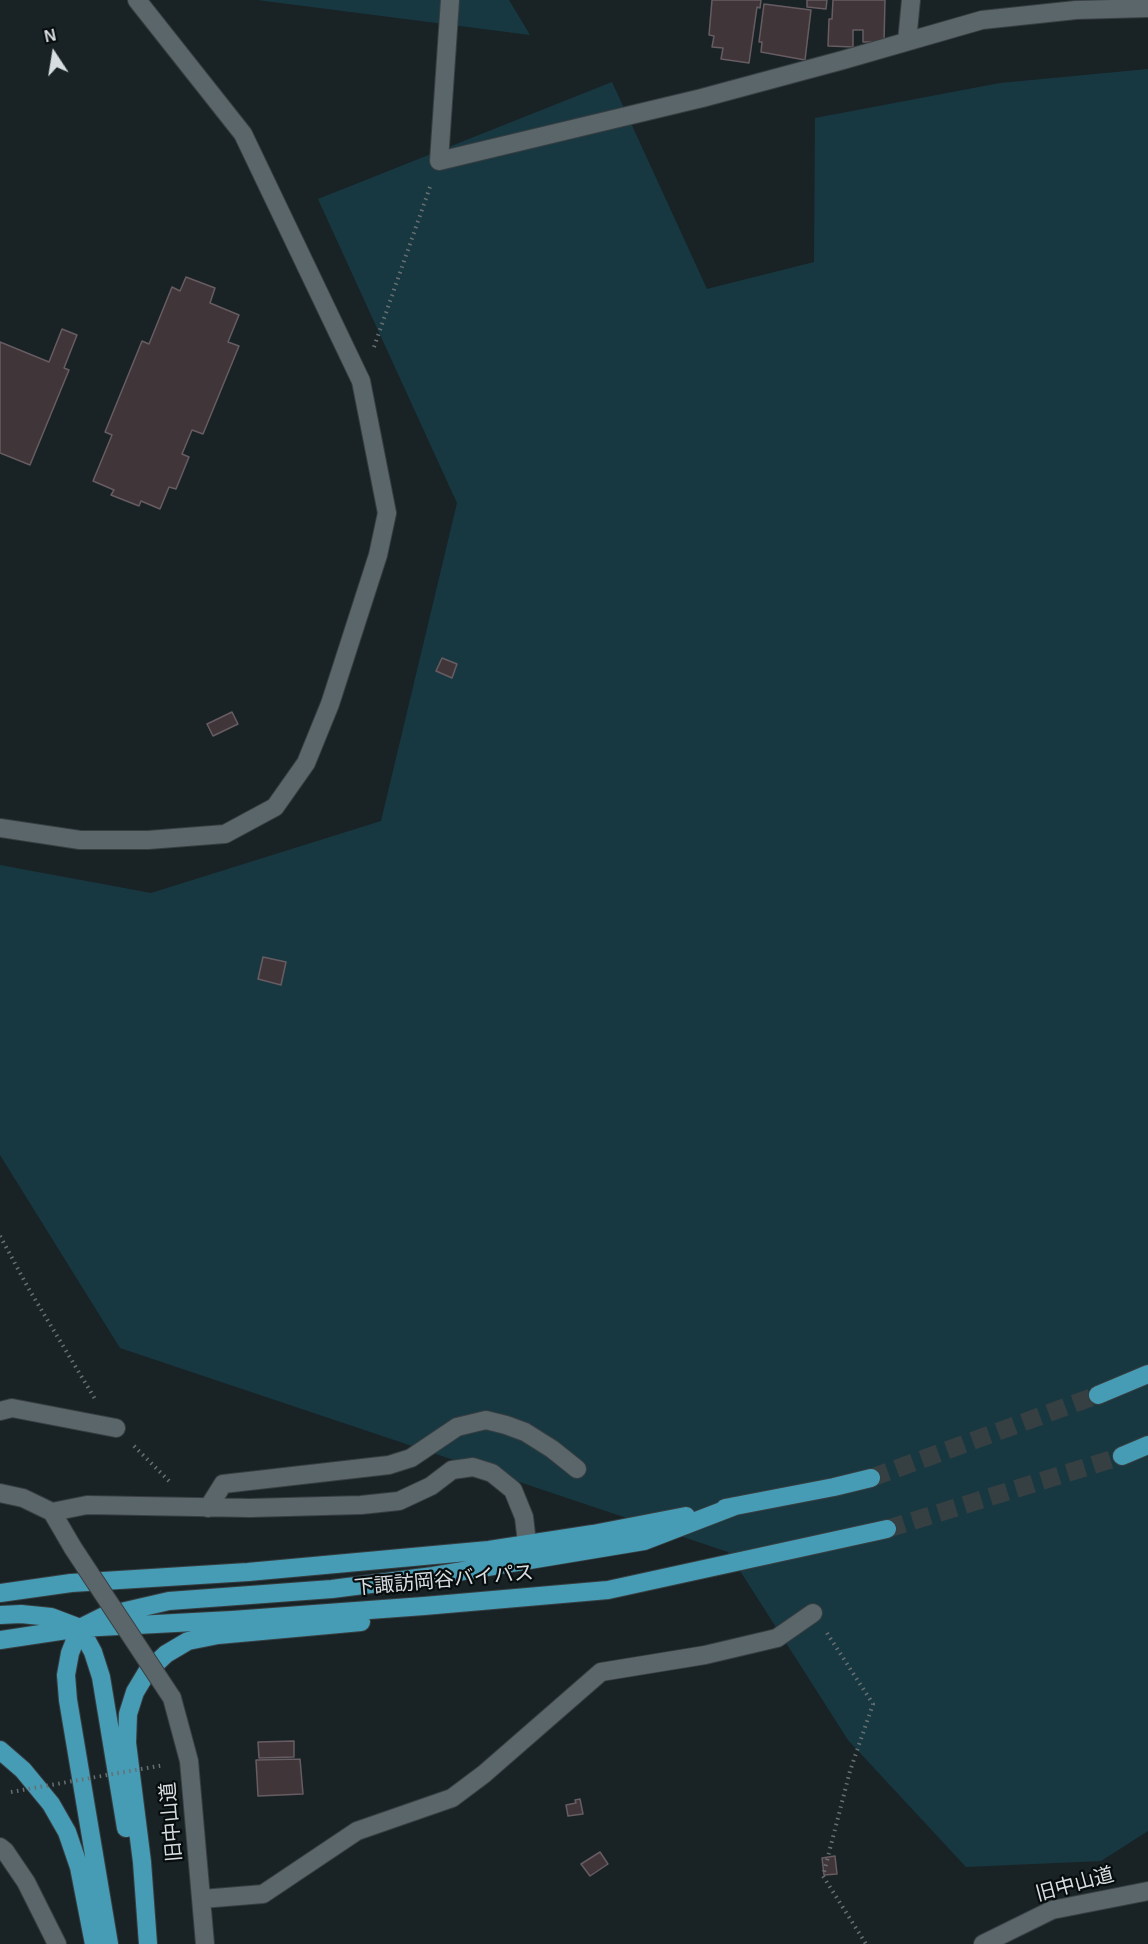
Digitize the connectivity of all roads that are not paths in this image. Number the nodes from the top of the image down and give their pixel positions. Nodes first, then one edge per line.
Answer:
1 (137, 0) edge
2 (450, 0) edge
3 (911, 0) edge
4 (1148, 8) edge
5 (906, 41) junction
6 (0, 828) edge
7 (1148, 1374) edge
8 (1098, 1395) tunnel mouth
9 (0, 1412) edge
10 (116, 1428) road end
11 (1148, 1445) edge
12 (1122, 1456) tunnel mouth
13 (577, 1468) dead end
14 (871, 1478) tunnel mouth
15 (0, 1493) edge
16 (735, 1506) junction
17 (201, 1507) junction
18 (52, 1512) junction
19 (887, 1529) tunnel mouth
20 (527, 1543) junction
21 (0, 1593) edge
22 (424, 1606) junction
23 (813, 1613) road end
24 (0, 1615) edge
25 (80, 1628) junction
26 (0, 1640) edge
27 (0, 1750) edge
28 (0, 1847) edge
29 (1148, 1891) edge
30 (202, 1899) junction
31 (57, 1944) edge
32 (94, 1944) edge
33 (110, 1944) edge
34 (147, 1944) edge
35 (205, 1944) edge
36 (983, 1944) edge

1 - 6 street
2 - 5 street
3 - 5 street
4 - 5 street
7 - 8 highway
9 - 10 street
11 - 12 highway
13 - 17 street
14 - 16 highway, 下諏訪岡谷バイパス
15 - 18 street
16 - 20 highway, 下諏訪岡谷バイパス
16 - 25 highway
17 - 18 street
17 - 20 street
18 - 30 street, 旧中山道, bridge
19 - 22 highway, 下諏訪岡谷バイパス
20 - 21 highway, 下諏訪岡谷バイパス
22 - 25 highway, 下諏訪岡谷バイパス
22 - 34 highway
23 - 30 street
24 - 25 highway
25 - 26 highway, 下諏訪岡谷バイパス
25 - 33 highway
25 - 34 highway
27 - 32 highway
28 - 31 street
29 - 36 street, 旧中山道
30 - 35 street, 旧中山道

